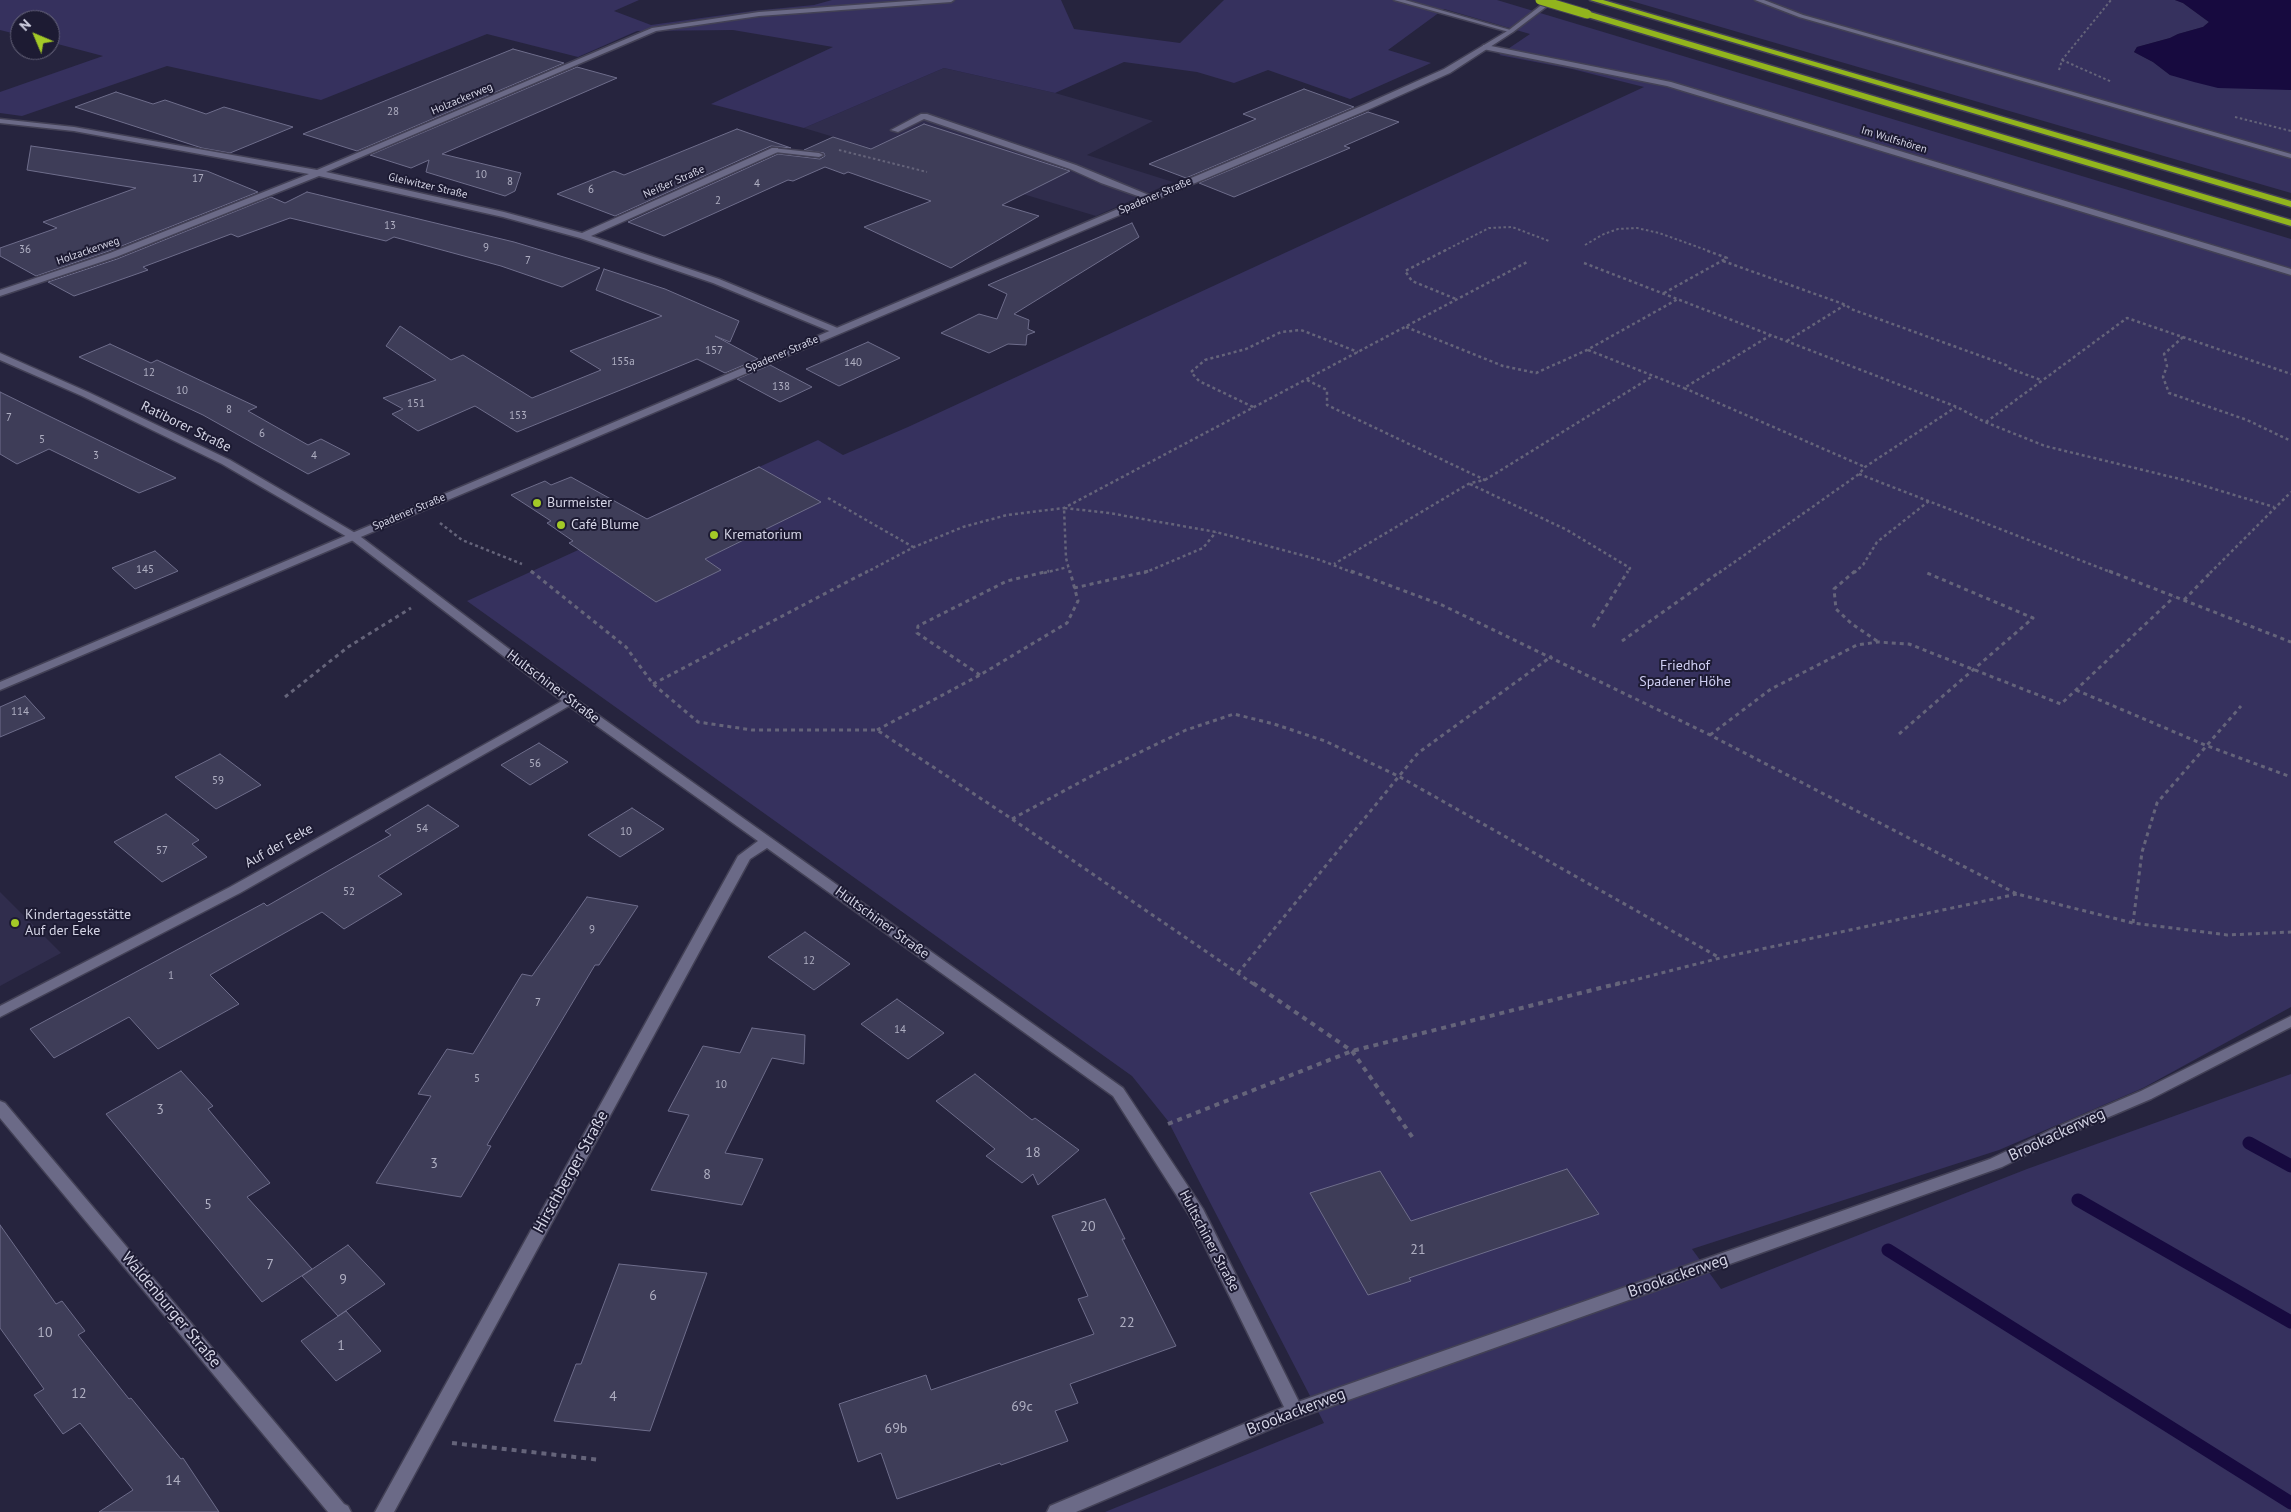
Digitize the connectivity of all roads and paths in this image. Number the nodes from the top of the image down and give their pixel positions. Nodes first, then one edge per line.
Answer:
1 (950, 0) edge
2 (1397, 0) edge
3 (1540, 0) edge
4 (1552, 0) edge
5 (1594, 0) edge
6 (1758, 0) edge
7 (2111, 0) edge
8 (1511, 31) junction
9 (1486, 47) junction
10 (2062, 60) junction
11 (2112, 83) dead end
12 (2053, 87) junction
13 (2230, 116) dead end
14 (0, 121) edge
15 (895, 130) dead end
16 (2291, 130) edge
17 (819, 155) joint
18 (2291, 156) edge
19 (928, 172) dead end
20 (318, 173) junction
21 (1152, 198) junction
22 (2291, 204) edge
23 (2291, 223) edge
24 (583, 236) junction
25 (1549, 241) dead end
26 (1584, 245) dead end
27 (1723, 260) junction
28 (1529, 261) dead end
29 (1584, 263) dead end
30 (2291, 272) edge
31 (0, 293) edge
32 (1664, 293) junction
33 (1678, 298) junction
34 (1456, 300) junction
35 (1846, 305) junction
36 (1405, 327) junction
37 (837, 331) junction
38 (1771, 335) junction
39 (2184, 337) junction
40 (1786, 341) junction
41 (1587, 350) junction
42 (1358, 352) junction
43 (0, 356) edge
44 (2291, 374) edge
45 (1652, 376) junction
46 (1306, 380) junction
47 (2042, 380) junction
48 (1684, 388) junction
49 (1956, 407) junction
50 (1253, 408) junction
51 (1986, 422) junction
52 (2291, 442) edge
53 (1865, 467) junction
54 (1859, 474) junction
55 (1485, 480) junction
56 (1470, 483) junction
57 (2291, 492) edge
58 (828, 498) dead end
59 (1929, 501) junction
60 (2274, 507) junction
61 (419, 508) junction
62 (1064, 508) junction
63 (1216, 532) junction
64 (354, 536) junction
65 (914, 547) junction
66 (522, 564) dead end
67 (1333, 565) junction
68 (1068, 567) junction
69 (531, 571) dead end
70 (1927, 573) dead end
71 (1074, 588) junction
72 (432, 596) junction
73 (2174, 597) junction
74 (2184, 600) junction
75 (1593, 627) dead end
76 (1622, 641) dead end
77 (1878, 642) junction
78 (2291, 642) edge
79 (1552, 656) junction
80 (1973, 669) junction
81 (980, 675) junction
82 (652, 684) junction
83 (0, 686) edge
84 (2076, 690) junction
85 (286, 697) dead end
86 (570, 701) junction
87 (2241, 706) dead end
88 (877, 730) junction
89 (1898, 734) dead end
90 (1710, 735) junction
91 (2205, 745) junction
92 (1400, 777) junction
93 (2291, 777) edge
94 (1012, 819) junction
95 (768, 842) junction
96 (2017, 894) junction
97 (2133, 923) junction
98 (2291, 932) edge
99 (1720, 958) junction
100 (1238, 973) junction
101 (0, 1012) edge
102 (2291, 1021) edge
103 (1352, 1051) junction
104 (0, 1107) edge
105 (1146, 1133) junction
106 (1413, 1138) dead end
107 (1295, 1411) junction
108 (424, 1439) junction
109 (601, 1460) dead end
110 (342, 1512) edge
111 (384, 1512) edge
112 (1056, 1512) edge

1 - 20 street, Holzackerweg
2 - 8 street
3 - 23 highway, bridge
4 - 8 street, Spadener Straße
5 - 22 highway
6 - 12 street
7 - 10 path
8 - 9 street, Spadener Straße
9 - 21 street, Spadener Straße
9 - 30 street, Im Wulfshören
10 - 11 path
10 - 12 path
12 - 18 street
13 - 16 path
14 - 20 street, Gleiwitzer Straße
15 - 21 street
17 - 19 path
17 - 24 street, Neißer Straße
20 - 24 street, Gleiwitzer Straße
20 - 31 street, Holzackerweg
21 - 37 street, Spadener Straße
24 - 37 street, Gleiwitzer Straße
25 - 34 path
26 - 27 path
27 - 32 path
27 - 35 path
28 - 34 path
29 - 32 path
32 - 33 path
33 - 38 path
33 - 41 path
34 - 36 path
35 - 40 path
35 - 47 path
36 - 41 path
36 - 42 path
37 - 61 street, Spadener Straße
38 - 40 path
38 - 48 path
39 - 44 path
39 - 47 path
39 - 52 path
40 - 49 path
41 - 45 path
42 - 46 path
42 - 50 path
43 - 64 street, Ratiborer Straße
45 - 48 path
45 - 55 path
46 - 50 path
46 - 55 path
47 - 51 path
48 - 53 path
49 - 51 path
49 - 53 path
50 - 62 path
51 - 60 path
53 - 54 path
54 - 59 path
54 - 76 path
55 - 56 path
56 - 67 path
56 - 75 path
57 - 60 path
58 - 65 path
59 - 73 path
59 - 77 path
60 - 74 path
61 - 64 street, Spadener Straße
61 - 66 path
62 - 63 path
62 - 65 path
62 - 68 path
63 - 67 path
63 - 71 path
64 - 72 street, Hultschiner Straße
64 - 83 street, Spadener Straße
65 - 82 path
67 - 79 path
68 - 71 path
68 - 81 path
69 - 82 path
70 - 80 path
71 - 81 path
72 - 85 path
72 - 86 street, Hultschiner Straße
73 - 74 path
73 - 84 path
74 - 78 path
77 - 80 path
77 - 90 path
79 - 90 path
79 - 92 path
80 - 84 path
80 - 89 path
81 - 88 path
82 - 88 path
84 - 91 path
86 - 95 street, Hultschiner Straße
86 - 101 street, Auf der Eeke
87 - 91 path
88 - 94 path
90 - 96 path
91 - 93 path
91 - 97 path
92 - 94 path
92 - 99 path
92 - 100 path
94 - 100 path
95 - 105 street, Hultschiner Straße
95 - 108 street, Hirschberger Straße
96 - 97 path
96 - 99 path
97 - 98 path
99 - 103 path
100 - 103 path
102 - 107 street, Brookackerweg
103 - 105 path
103 - 106 path
104 - 110 street, Waldenburger Straße
105 - 107 street, Hultschiner Straße
107 - 112 street, Brookackerweg
108 - 109 path
108 - 111 street, Hirschberger Straße

